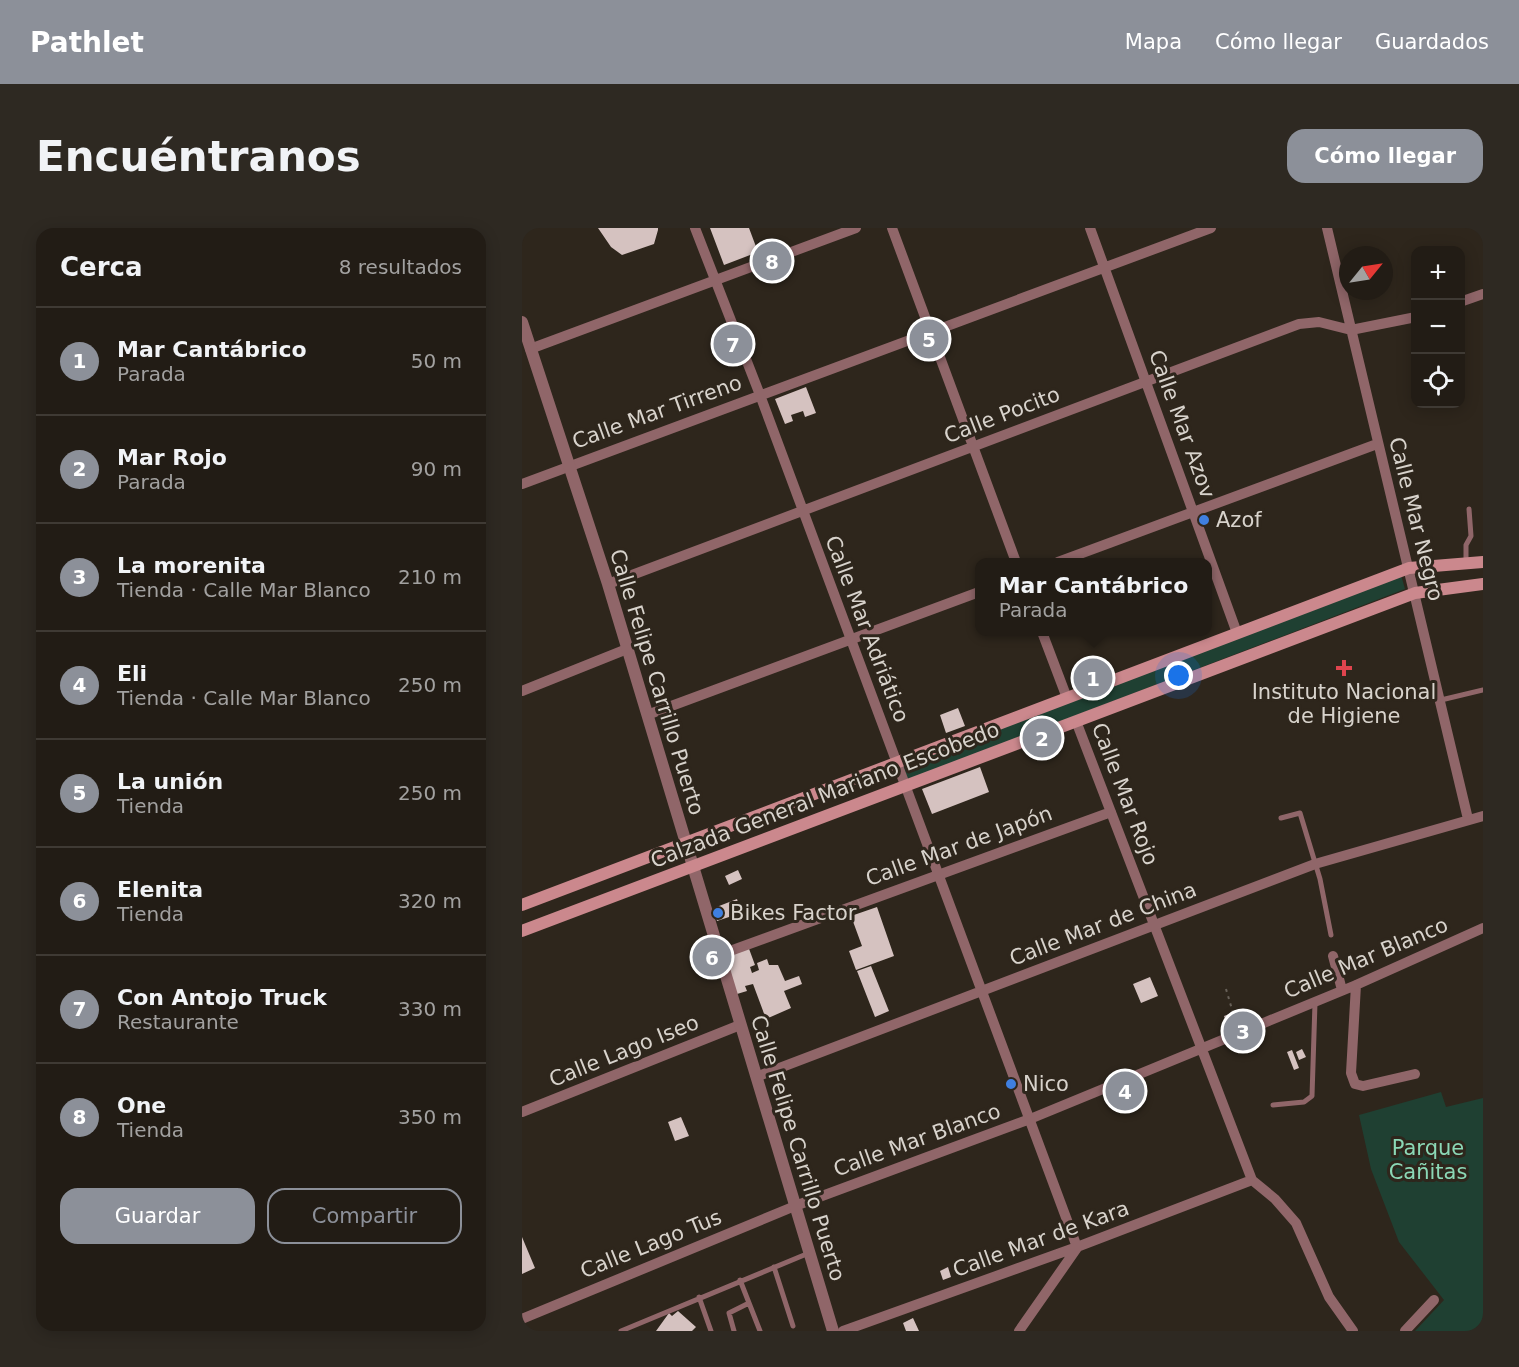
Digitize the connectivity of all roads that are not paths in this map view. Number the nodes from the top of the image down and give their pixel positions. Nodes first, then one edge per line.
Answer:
1 (695, 228) edge
2 (856, 228) edge
3 (892, 228) edge
4 (1090, 228) edge
5 (1211, 228) edge
6 (1327, 228) edge
7 (1105, 269) junction
8 (715, 282) junction
9 (1483, 294) edge
10 (1465, 301) edge
11 (1411, 318) edge
12 (522, 322) edge
13 (932, 330) junction
14 (1351, 330) junction
15 (530, 349) junction
16 (1146, 382) junction
17 (760, 395) junction
18 (1377, 444) junction
19 (974, 446) junction
20 (568, 465) junction
21 (522, 484) edge
22 (1469, 509) dead end
23 (801, 511) junction
24 (1193, 512) junction
25 (1015, 558) edge
26 (1069, 558) edge
27 (1210, 558) edge
28 (1466, 562) junction
29 (1483, 562) edge
30 (1212, 564) edge
31 (1409, 568) junction
32 (608, 584) junction
33 (1483, 584) edge
34 (1415, 592) junction
35 (975, 593) edge
36 (1237, 633) junction
37 (1044, 636) edge
38 (850, 640) junction
39 (627, 649) junction
40 (1483, 690) edge
41 (522, 691) edge
42 (1067, 698) junction
43 (1441, 700) junction
44 (647, 715) junction
45 (1076, 721) junction
46 (896, 762) junction
47 (905, 786) junction
48 (1111, 812) junction
49 (1483, 816) edge
50 (1281, 818) dead end
51 (1468, 819) junction
52 (685, 843) junction
53 (1315, 864) junction
54 (692, 866) junction
55 (938, 875) junction
56 (522, 905) edge
57 (1154, 924) junction
58 (1483, 928) edge
59 (522, 931) edge
60 (1331, 935) dead end
61 (719, 955) junction
62 (1333, 956) dead end
63 (1356, 985) junction
64 (1342, 990) junction
65 (982, 992) junction
66 (1316, 1001) junction
67 (740, 1025) junction
68 (1201, 1048) junction
69 (1414, 1074) dead end
70 (756, 1077) junction
71 (1273, 1105) dead end
72 (522, 1112) edge
73 (1030, 1119) junction
74 (1252, 1180) junction
75 (795, 1206) junction
76 (1077, 1247) junction
77 (809, 1253) junction
78 (774, 1267) junction
79 (740, 1280) junction
80 (699, 1297) junction
81 (1434, 1300) dead end
82 (749, 1303) junction
83 (522, 1319) edge
84 (793, 1326) dead end
85 (621, 1331) edge
86 (711, 1331) edge
87 (734, 1331) edge
88 (760, 1331) edge
89 (833, 1331) edge
90 (843, 1331) edge
91 (1019, 1331) edge
92 (1353, 1331) edge
93 (1405, 1331) edge

1 - 8 street, Calle Mar Adriático
2 - 8 street
3 - 13 street
4 - 7 street, Calle Mar Azov
5 - 7 street, Calle Mar Tirreno
6 - 14 street, Calle Mar Negro
7 - 13 street, Calle Mar Tirreno
7 - 16 street, Calle Mar Azov
8 - 15 street
8 - 17 street, Calle Mar Adriático
9 - 10 street
11 - 14 street, Calle Pocito
12 - 15 street, Calle Felipe Carrillo Puerto
13 - 17 street, Calle Mar Tirreno
13 - 19 street
14 - 16 street, Calle Pocito
14 - 18 street, Calle Mar Negro
15 - 20 street, Calle Felipe Carrillo Puerto
16 - 19 street, Calle Pocito
16 - 24 street, Calle Mar Azov
17 - 20 street, Calle Mar Tirreno
17 - 23 street, Calle Mar Adriático
18 - 24 street
18 - 31 street, Calle Mar Negro
19 - 23 street, Calle Pocito
19 - 25 street
20 - 21 street, Calle Mar Tirreno
20 - 32 street, Calle Felipe Carrillo Puerto
22 - 28 lane
23 - 32 street, Calle Pocito
23 - 38 street, Calle Mar Adriático
24 - 26 street
24 - 27 street, Calle Mar Azov
28 - 29 main road, Calzada General Mariano Escobedo
28 - 31 main road, Calzada General Mariano Escobedo
30 - 36 street, Calle Mar Azov
31 - 34 street, Calle Mar Negro
31 - 36 main road, Calzada General Mariano Escobedo
32 - 39 street, Calle Felipe Carrillo Puerto
33 - 34 main road, Calzada General Mariano Escobedo
34 - 43 street, Calle Mar Negro
34 - 45 main road, Calzada General Mariano Escobedo
35 - 38 street
36 - 42 main road, Calzada General Mariano Escobedo
37 - 42 street
38 - 44 street
38 - 46 street, Calle Mar Adriático
39 - 41 street
39 - 44 street, Calle Felipe Carrillo Puerto
40 - 43 lane
42 - 46 main road, Calzada General Mariano Escobedo
43 - 51 street, Calle Mar Negro
44 - 52 street, Calle Felipe Carrillo Puerto
45 - 47 main road, Calzada General Mariano Escobedo
45 - 48 street, Calle Mar Rojo
46 - 47 street, Calle Mar Adriático
46 - 52 main road, Calzada General Mariano Escobedo
47 - 54 main road, Calzada General Mariano Escobedo
47 - 55 street, Calle Mar Adriático
48 - 55 street, Calle Mar de Japón
48 - 57 street, Calle Mar Rojo
49 - 51 street, Calle Mar de China
50 - 53 lane
51 - 53 street, Calle Mar de China
52 - 54 street, Calle Felipe Carrillo Puerto
52 - 56 main road, Calzada General Mariano Escobedo
53 - 57 street, Calle Mar de China
53 - 60 lane
54 - 59 main road, Calzada General Mariano Escobedo
54 - 61 street, Calle Felipe Carrillo Puerto
55 - 61 street, Calle Mar de Japón
55 - 65 street, Calle Mar Adriático
57 - 65 street, Calle Mar de China
57 - 68 street, Calle Mar Rojo
58 - 63 street, Calle Mar Blanco
61 - 67 street, Calle Felipe Carrillo Puerto
62 - 64 street
63 - 64 street, Calle Mar Blanco
63 - 69 street
64 - 66 street, Calle Mar Blanco
65 - 70 street, Calle Mar de China
65 - 73 street, Calle Mar Adriático
66 - 68 street, Calle Mar Blanco
66 - 71 lane
67 - 70 street, Calle Felipe Carrillo Puerto
67 - 72 street, Calle Lago Iseo
68 - 73 street, Calle Mar Blanco
68 - 74 street, Calle Mar Rojo
70 - 75 street, Calle Felipe Carrillo Puerto
73 - 75 street, Calle Mar Blanco
73 - 76 street, Calle Mar Adriático
74 - 76 street, Calle Mar de Kara
74 - 92 street, Calle Mar Rojo
75 - 77 street, Calle Felipe Carrillo Puerto
75 - 83 street, Calle Lago Tus
76 - 90 street, Calle Mar de Kara
76 - 91 street
77 - 78 lane
77 - 89 street, Calle Felipe Carrillo Puerto
78 - 79 lane
78 - 84 lane
79 - 80 lane
79 - 82 lane
80 - 85 lane
80 - 86 lane
81 - 93 street
82 - 87 lane
82 - 88 lane

